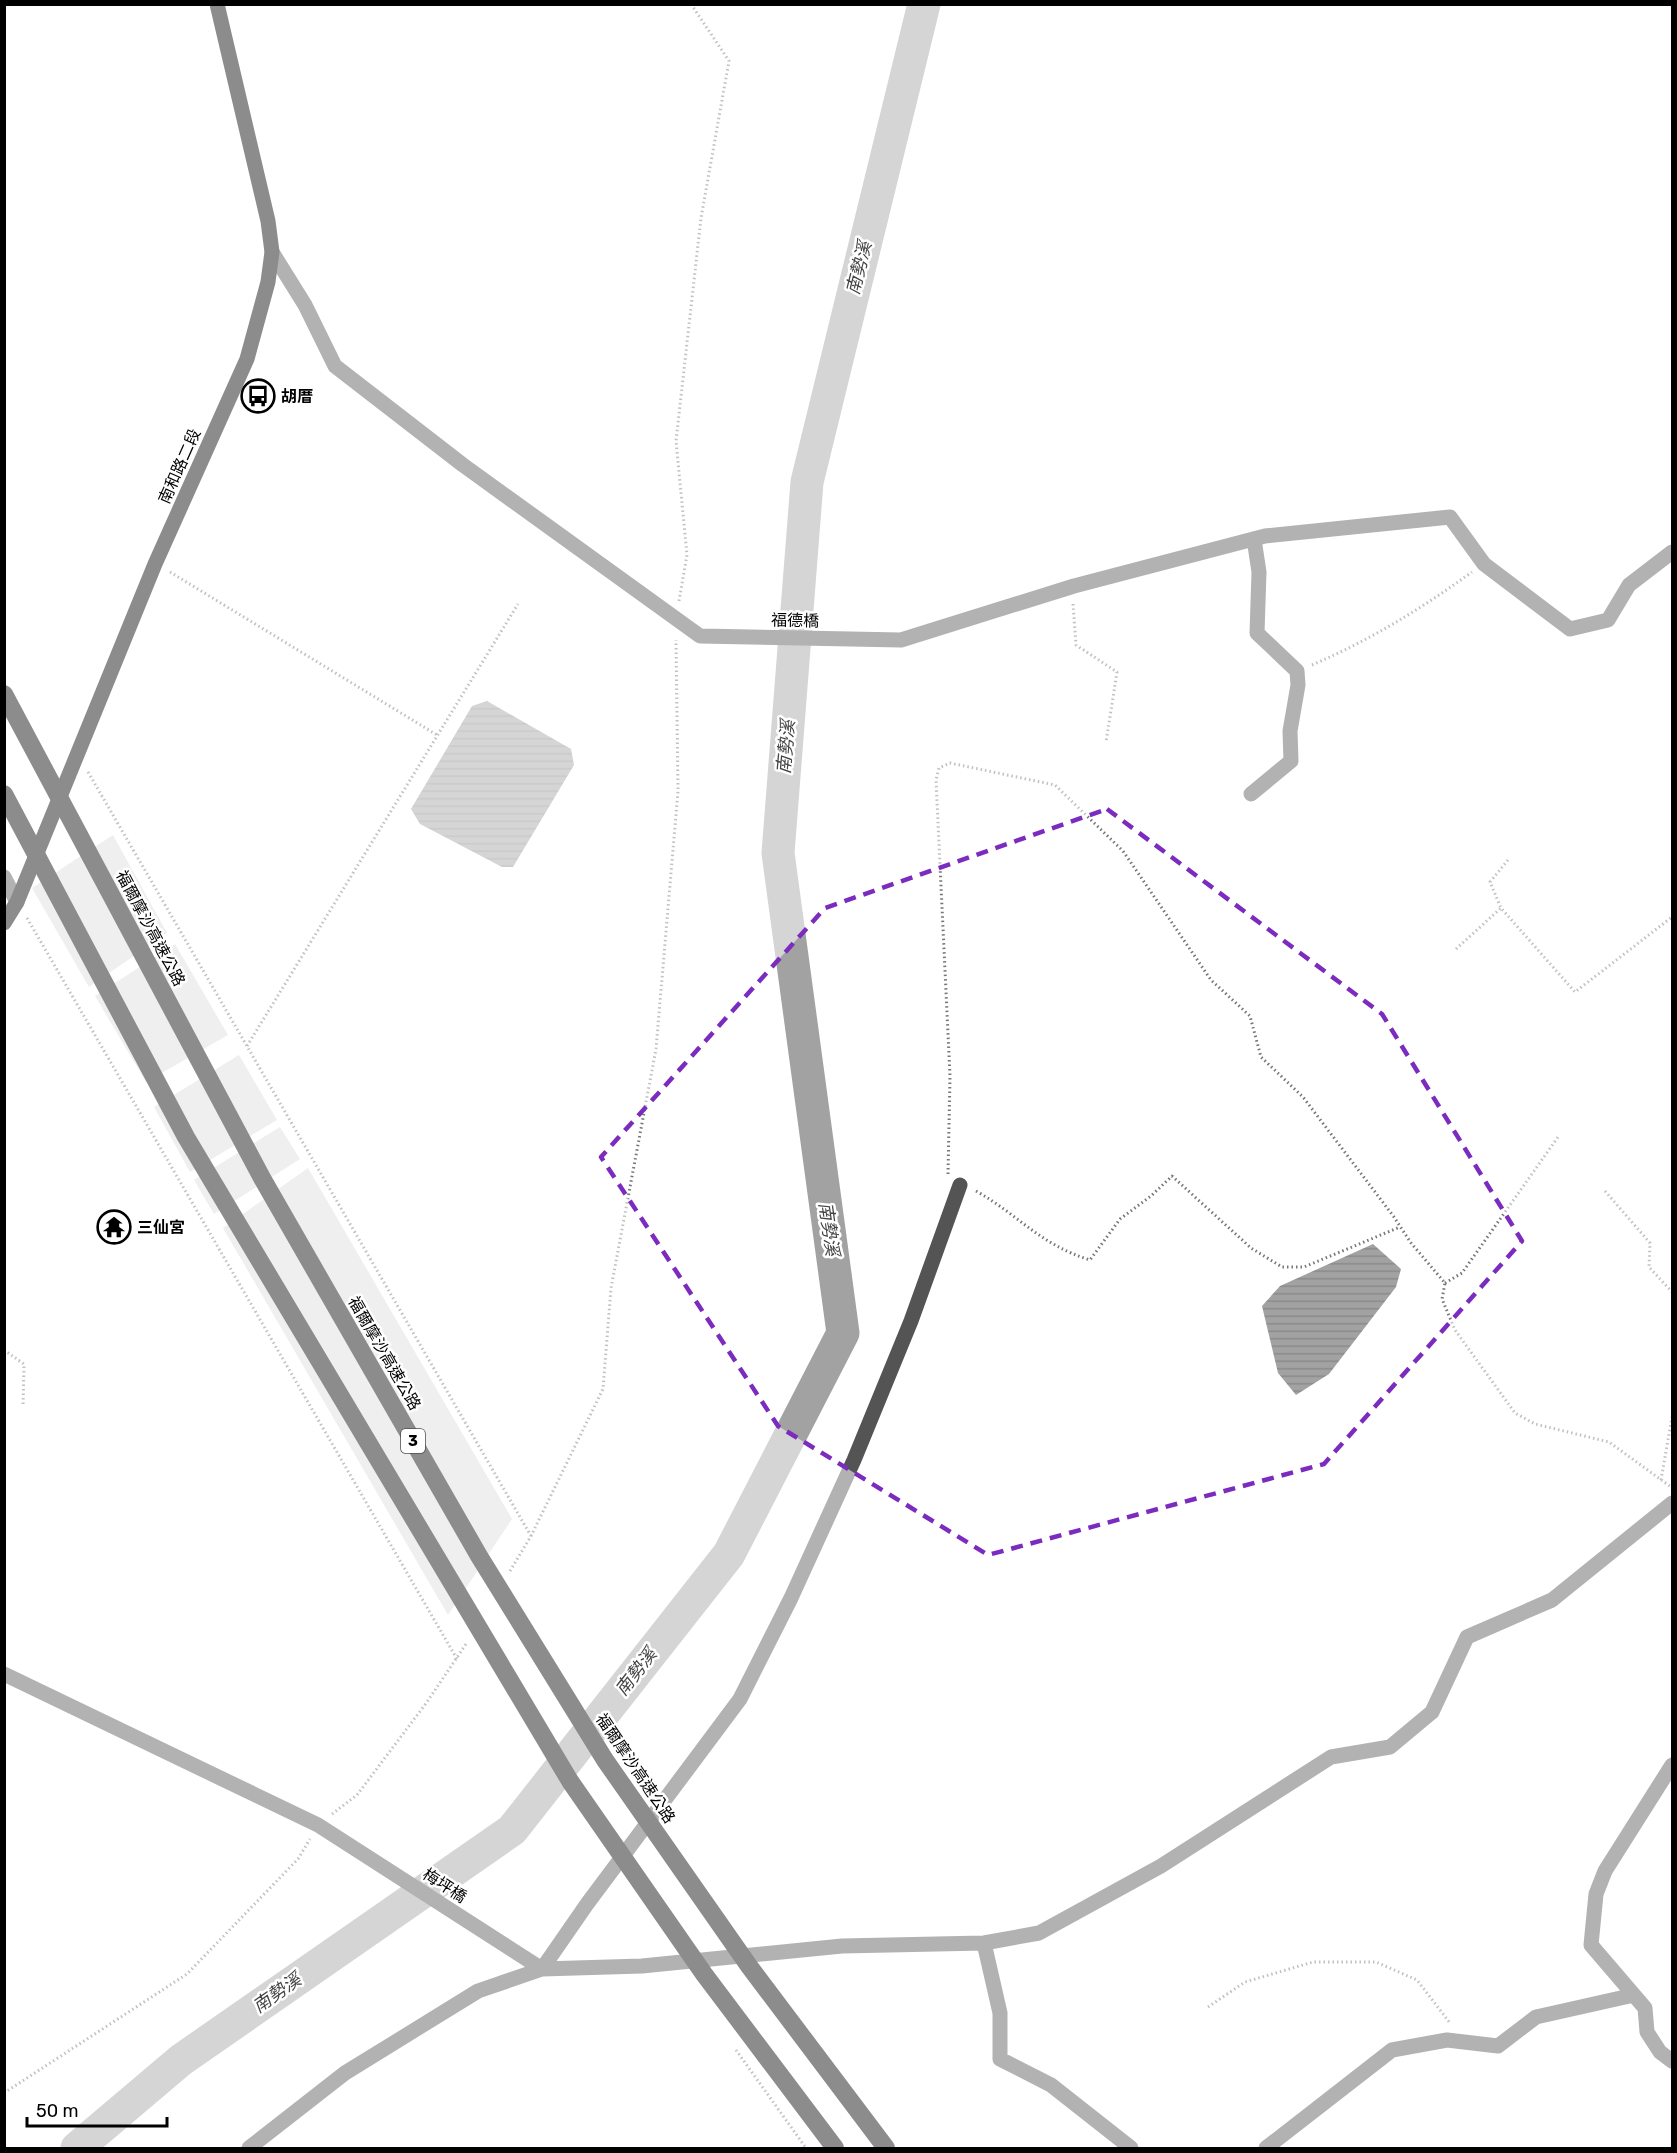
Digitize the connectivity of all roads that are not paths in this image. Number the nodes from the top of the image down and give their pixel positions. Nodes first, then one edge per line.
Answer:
1 (217, 4) edge
2 (272, 252) junction
3 (1254, 538) junction
4 (1672, 552) edge
5 (4, 694) edge
6 (4, 794) edge
7 (1251, 794) dead end
8 (4, 877) edge
9 (17, 902) junction
10 (4, 923) edge
11 (960, 1185) road end
12 (1672, 1503) edge
13 (4, 1674) edge
14 (1672, 1765) edge
15 (984, 1943) junction
16 (543, 1969) junction
17 (1634, 1995) junction
18 (1672, 2061) edge
19 (249, 2148) edge
20 (835, 2148) edge
21 (886, 2148) edge
22 (1131, 2148) edge
23 (1266, 2148) edge

1 - 2 main road, 南和路二段
2 - 3 street, 福德橋
2 - 9 main road, 南和路二段
3 - 4 street, 福德橋
3 - 7 street
5 - 21 highway, 福爾摩沙高速公路 / 3
6 - 20 highway, 3
8 - 9 street
9 - 10 main road, 南和路二段
11 - 16 street
12 - 15 street
13 - 16 street, 梅坪橋
14 - 17 street
15 - 16 street
15 - 22 street
16 - 19 street
17 - 18 street
17 - 23 street

